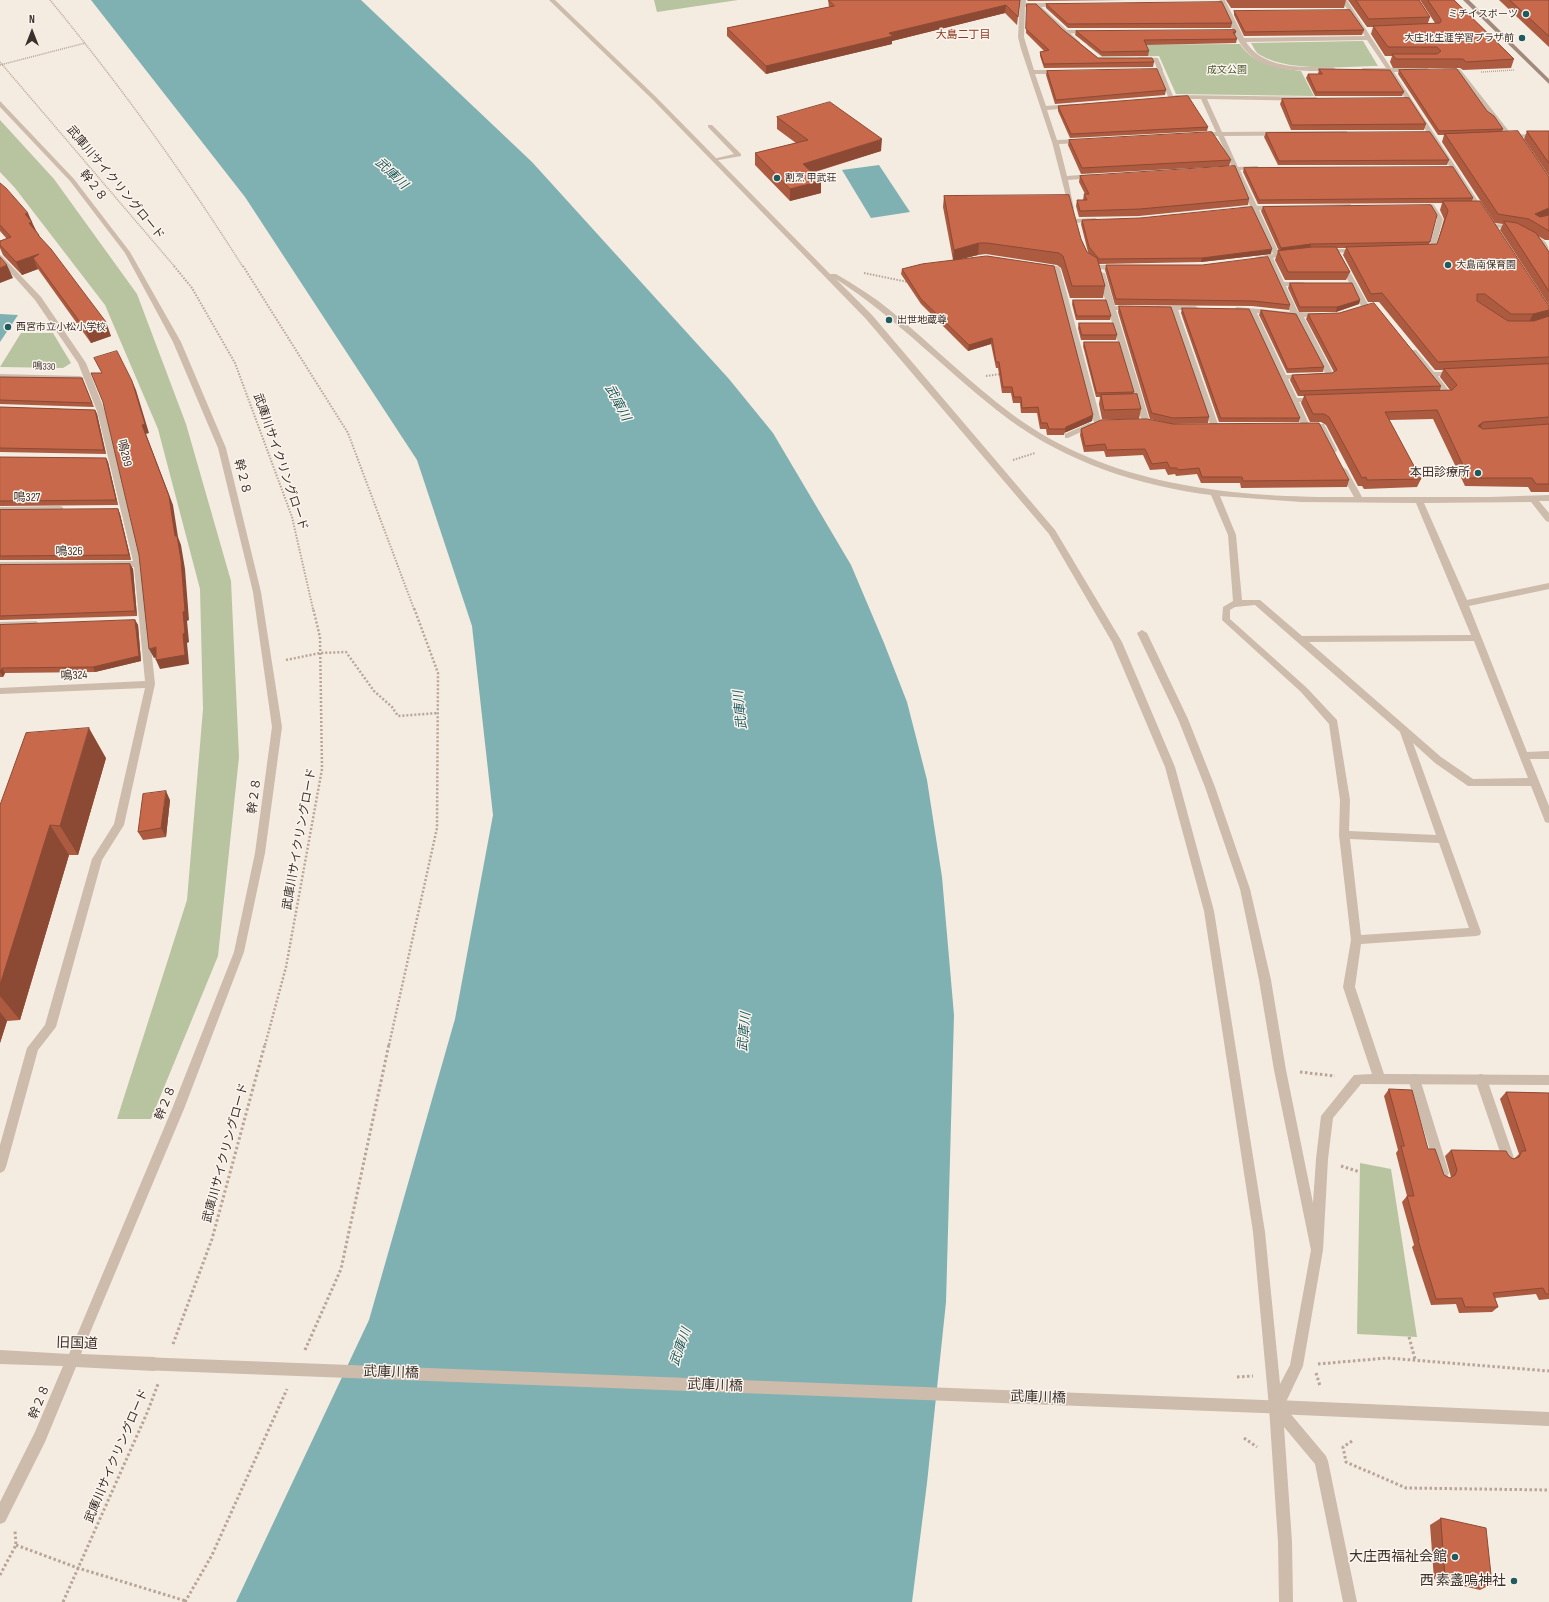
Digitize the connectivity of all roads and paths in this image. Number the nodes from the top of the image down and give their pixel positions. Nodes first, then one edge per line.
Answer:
1 (50, 0) edge
2 (552, 0) edge
3 (1344, 0) edge
4 (1466, 0) edge
5 (1023, 2) edge
6 (1223, 2) edge
7 (1216, 3) edge
8 (1068, 4) edge
9 (1037, 5) junction
10 (1343, 11) edge
11 (1351, 11) junction
12 (1228, 12) junction
13 (1236, 12) edge
14 (1238, 30) junction
15 (1371, 30) edge
16 (1230, 31) edge
17 (1363, 31) junction
18 (1065, 32) junction
19 (1097, 32) edge
20 (1368, 38) junction
21 (1243, 40) junction
22 (86, 44) junction
23 (1084, 48) edge
24 (1135, 59) edge
25 (1381, 59) junction
26 (1389, 59) edge
27 (1, 64) edge
28 (1138, 70) edge
29 (1160, 70) junction
30 (1338, 70) edge
31 (1353, 70) edge
32 (1389, 70) junction
33 (1518, 70) dead end
34 (1069, 71) edge
35 (1032, 72) junction
36 (1480, 72) edge
37 (1548, 79) edge
38 (1203, 98) junction
39 (1321, 99) edge
40 (1400, 100) edge
41 (1408, 100) junction
42 (0, 103) edge
43 (1080, 105) edge
44 (1044, 108) junction
45 (710, 126) dead end
46 (1220, 133) junction
47 (1354, 133) edge
48 (1422, 133) edge
49 (1430, 133) junction
50 (1193, 134) edge
51 (1513, 136) junction
52 (1549, 136) edge
53 (1503, 137) edge
54 (1441, 138) edge
55 (1434, 139) junction
56 (1093, 140) edge
57 (1055, 142) junction
58 (1521, 143) edge
59 (715, 160) junction
60 (1264, 168) edge
61 (1445, 168) edge
62 (1453, 168) junction
63 (1236, 169) junction
64 (1216, 170) edge
65 (1104, 176) edge
66 (1064, 178) junction
67 (1355, 206) edge
68 (1424, 206) edge
69 (1432, 206) junction
70 (1439, 206) edge
71 (1470, 206) edge
72 (1478, 206) junction
73 (1254, 208) junction
74 (1234, 210) edge
75 (1099, 220) edge
76 (1491, 226) junction
77 (1498, 236) edge
78 (1417, 250) edge
79 (1317, 251) edge
80 (1336, 251) junction
81 (1364, 251) edge
82 (1549, 251) edge
83 (1298, 253) edge
84 (1085, 254) edge
85 (1277, 256) junction
86 (0, 257) edge
87 (1269, 257) junction
88 (1249, 260) edge
89 (1033, 264) edge
90 (1099, 267) junction
91 (1126, 267) edge
92 (859, 272) dead end
93 (829, 276) junction
94 (910, 282) edge
95 (1281, 284) junction
96 (1310, 284) edge
97 (1108, 303) junction
98 (1365, 306) junction
99 (1375, 306) edge
100 (1174, 308) junction
101 (1205, 308) edge
102 (1227, 309) edge
103 (1252, 310) junction
104 (1355, 310) edge
105 (1297, 315) junction
106 (1330, 315) edge
107 (1406, 344) edge
108 (1465, 373) edge
109 (1002, 374) edge
110 (1432, 374) junction
111 (0, 376) edge
112 (1282, 377) junction
113 (86, 378) junction
114 (966, 381) junction
115 (1441, 395) edge
116 (1324, 399) edge
117 (1294, 400) junction
118 (1119, 422) edge
119 (1098, 423) junction
120 (1146, 423) edge
121 (1215, 427) edge
122 (1068, 436) edge
123 (1215, 494) junction
124 (1549, 498) edge
125 (1533, 499) junction
126 (1359, 500) junction
127 (1419, 500) junction
128 (71, 509) edge
129 (0, 510) edge
130 (1549, 519) edge
131 (138, 564) junction
132 (0, 565) edge
133 (1549, 586) edge
134 (1238, 604) junction
135 (1463, 604) junction
136 (48, 623) edge
137 (0, 625) edge
138 (1142, 632) dead end
139 (1476, 638) junction
140 (1299, 640) junction
141 (320, 653) junction
142 (268, 663) junction
143 (150, 684) junction
144 (0, 691) edge
145 (438, 713) junction
146 (1404, 731) junction
147 (1549, 755) edge
148 (1523, 756) junction
149 (1534, 782) junction
150 (1549, 819) edge
151 (1344, 834) junction
152 (1442, 839) junction
153 (1356, 940) junction
154 (1380, 1078) junction
155 (1414, 1080) junction
156 (1481, 1080) junction
157 (1549, 1080) edge
158 (1508, 1158) edge
159 (0, 1167) edge
160 (1444, 1176) edge
161 (1317, 1250) junction
162 (1410, 1337) dead end
163 (171, 1348) dead end
164 (302, 1355) dead end
165 (0, 1357) edge
166 (1415, 1359) junction
167 (72, 1360) junction
168 (154, 1364) joint
169 (1314, 1364) dead end
170 (1315, 1371) dead end
171 (1549, 1371) edge
172 (1255, 1373) dead end
173 (160, 1377) dead end
174 (1237, 1377) dead end
175 (290, 1384) dead end
176 (1325, 1387) dead end
177 (1276, 1407) junction
178 (1549, 1419) edge
179 (1352, 1441) dead end
180 (1549, 1490) edge
181 (0, 1517) edge
182 (16, 1545) dead end
183 (78, 1568) junction
184 (186, 1601) edge
185 (63, 1602) edge
186 (1286, 1602) edge
187 (1350, 1602) edge

1 - 22 path
2 - 59 street
3 - 11 street
4 - 37 main road
5 - 9 street
5 - 35 street
6 - 7 street
6 - 12 street
8 - 9 street
9 - 18 street
10 - 11 street
11 - 17 street
12 - 13 street
12 - 14 street
14 - 16 street
14 - 21 street
15 - 17 street
17 - 20 street
18 - 19 street
18 - 23 street
20 - 21 street
20 - 25 street
21 - 30 street
22 - 27 path
22 - 145 path
24 - 29 street
25 - 26 street
25 - 32 street
27 - 141 path, 武庫川サイクリングロード
28 - 29 street
29 - 38 street
31 - 32 street
32 - 41 street
32 - 51 street
33 - 36 path
34 - 35 street
35 - 44 street
38 - 39 street
38 - 46 street
40 - 41 street
41 - 49 street
42 - 142 street, 幹２８
43 - 44 street
44 - 57 street
45 - 59 street
46 - 47 street
46 - 50 street
46 - 63 street
48 - 49 street
49 - 55 street
51 - 52 street
51 - 53 street
51 - 58 street
54 - 55 street
55 - 62 street
56 - 57 street
57 - 66 street
59 - 93 street
60 - 63 street
61 - 62 street
62 - 72 street
63 - 64 street
63 - 73 street
65 - 66 street
66 - 75 street
67 - 73 street
68 - 69 street
69 - 70 street
69 - 78 street
71 - 72 street
72 - 76 street
73 - 74 street
73 - 85 street
76 - 77 street
76 - 82 street
79 - 80 street
80 - 81 street
80 - 98 street
83 - 85 street
84 - 90 street
85 - 87 street
86 - 113 street, 鳴289
87 - 88 street
87 - 95 street
89 - 119 street
90 - 91 street
90 - 97 street
92 - 94 path
93 - 114 street
93 - 177 street
95 - 96 street
95 - 105 street
97 - 100 street
97 - 120 street
98 - 99 street
98 - 104 street
100 - 101 street
100 - 121 street
102 - 103 street
103 - 105 street
103 - 112 street
105 - 106 street
105 - 112 street
107 - 110 street
108 - 110 street
109 - 114 path
110 - 115 street
111 - 113 street, 鳴330
112 - 117 street
113 - 131 street, 鳴289
114 - 123 street
116 - 117 street
117 - 126 street
118 - 119 street
119 - 122 street
123 - 126 street
123 - 134 street
124 - 125 street
125 - 127 street
125 - 130 street
126 - 127 street
127 - 135 street
128 - 129 street, 鳴327
131 - 132 street, 鳴326
131 - 143 street, 鳴289
133 - 135 street
134 - 140 street
134 - 151 street
135 - 139 street
136 - 137 street
138 - 161 street
139 - 140 street
139 - 148 street
140 - 146 street
141 - 142 path
141 - 145 path
141 - 163 path, 武庫川サイクリングロード
142 - 167 street, 幹２８
143 - 144 street, 鳴324
143 - 159 street, 鳴289
145 - 164 path
146 - 149 street
146 - 152 street
147 - 148 street
148 - 149 street
149 - 150 street
151 - 152 street
151 - 153 street
152 - 153 street
153 - 154 street
154 - 155 street
154 - 161 street
155 - 156 street
155 - 160 street
156 - 157 street
156 - 158 street
161 - 177 street
162 - 166 path
165 - 167 street, 旧国道
166 - 169 path
166 - 171 path
167 - 168 street, 旧国道
167 - 181 street, 幹２８
168 - 177 street, 武庫川橋, bridge
170 - 176 path
172 - 174 path
173 - 183 path, 武庫川サイクリングロード
175 - 184 path
177 - 178 street, 武庫川橋
177 - 186 street
177 - 187 street
179 - 180 path
182 - 183 path
183 - 184 path
183 - 185 path, 武庫川サイクリングロード

